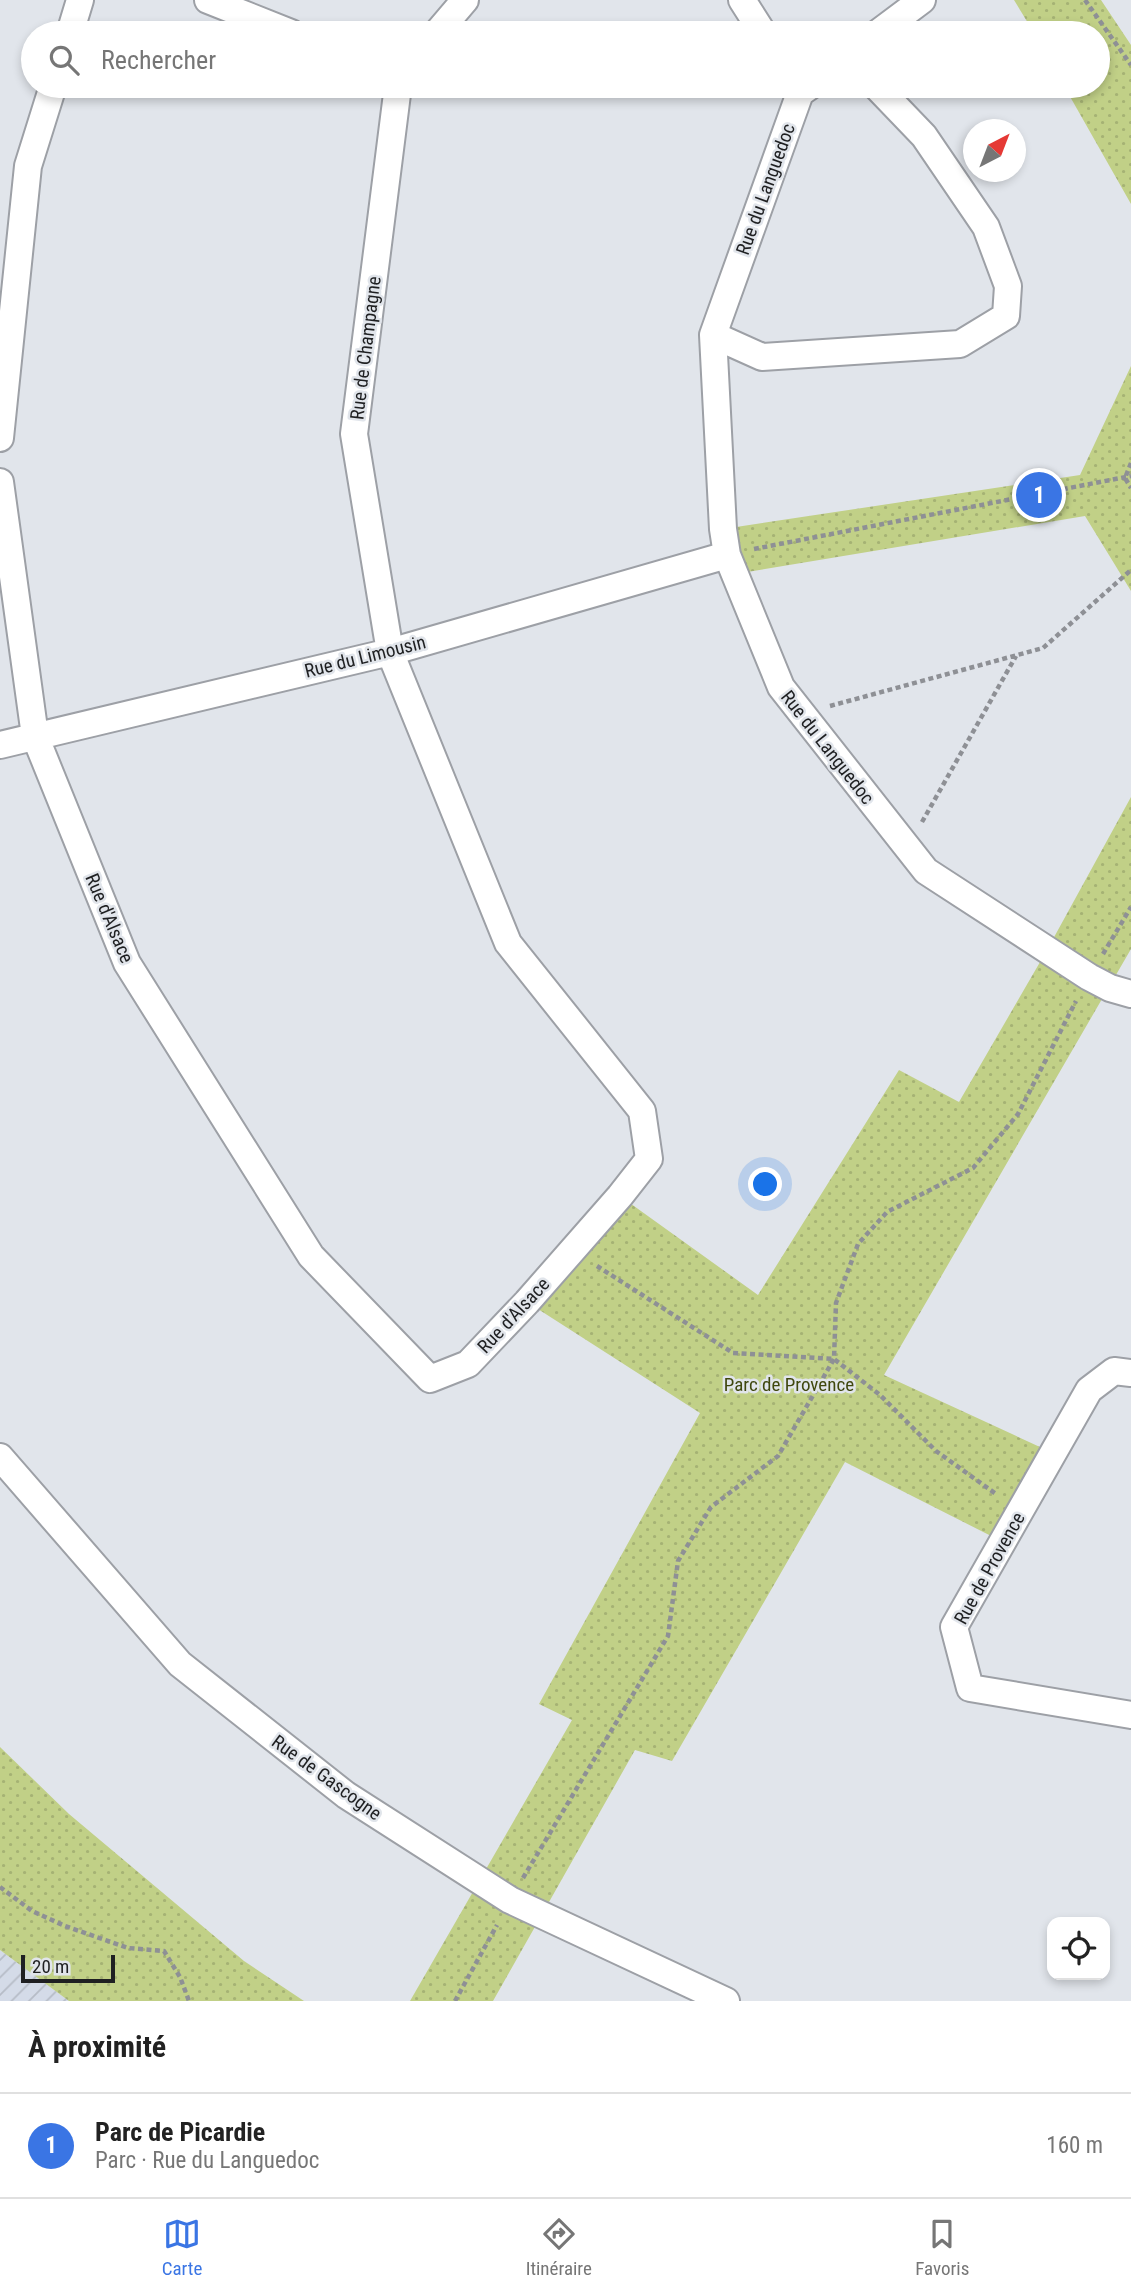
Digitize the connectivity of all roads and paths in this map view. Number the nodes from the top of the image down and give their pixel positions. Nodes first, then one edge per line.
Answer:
1 (80, 0) edge
2 (208, 0) edge
3 (465, 0) edge
4 (742, 0) edge
5 (922, 0) edge
6 (1085, 0) edge
7 (74, 21) edge
8 (261, 21) edge
9 (447, 21) edge
10 (755, 21) edge
11 (894, 21) edge
12 (1100, 21) edge
13 (1110, 35) edge
14 (1131, 65) edge
15 (49, 98) edge
16 (396, 98) edge
17 (797, 98) edge
18 (888, 98) edge
19 (713, 335) junction
20 (0, 438) edge
21 (1131, 463) edge
22 (1128, 477) edge
23 (0, 482) edge
24 (1131, 488) edge
25 (727, 555) junction
26 (1131, 570) edge
27 (390, 652) junction
28 (1017, 655) junction
29 (802, 714) junction
30 (35, 736) junction
31 (0, 745) edge
32 (908, 847) junction
33 (1131, 907) edge
34 (1089, 977) junction
35 (1131, 994) edge
36 (573, 1250) junction
37 (834, 1359) junction
38 (1131, 1373) edge
39 (0, 1457) edge
40 (1020, 1511) junction
41 (1131, 1715) edge
42 (0, 1887) edge
43 (510, 1900) junction
44 (189, 2001) edge
45 (455, 2001) edge
46 (726, 2001) edge

1 - 7 street
2 - 8 street
3 - 9 street
4 - 10 street
5 - 11 street
6 - 12 path
13 - 14 path
15 - 20 street
16 - 27 street, Rue de Champagne
17 - 19 street, Rue du Languedoc
18 - 19 street
19 - 25 street, Rue du Languedoc
21 - 22 path
22 - 24 path
22 - 25 path
23 - 30 street
25 - 27 street, Rue du Limousin
25 - 29 street, Rue du Languedoc
26 - 28 path
27 - 30 street, Rue du Limousin
27 - 36 street, Rue d'Alsace
28 - 29 path
28 - 32 path
29 - 32 street, Rue du Languedoc
30 - 31 street, Rue du Limousin
30 - 36 street, Rue d'Alsace
32 - 34 street, Rue du Languedoc
33 - 34 path
34 - 35 street, Rue du Languedoc
34 - 37 path
36 - 37 path
37 - 40 path
37 - 43 path
38 - 40 street, Rue de Provence
39 - 43 street, Rue de Gascogne
40 - 41 street, Rue de Provence
42 - 44 path
43 - 45 path
43 - 46 street, Rue de Gascogne

